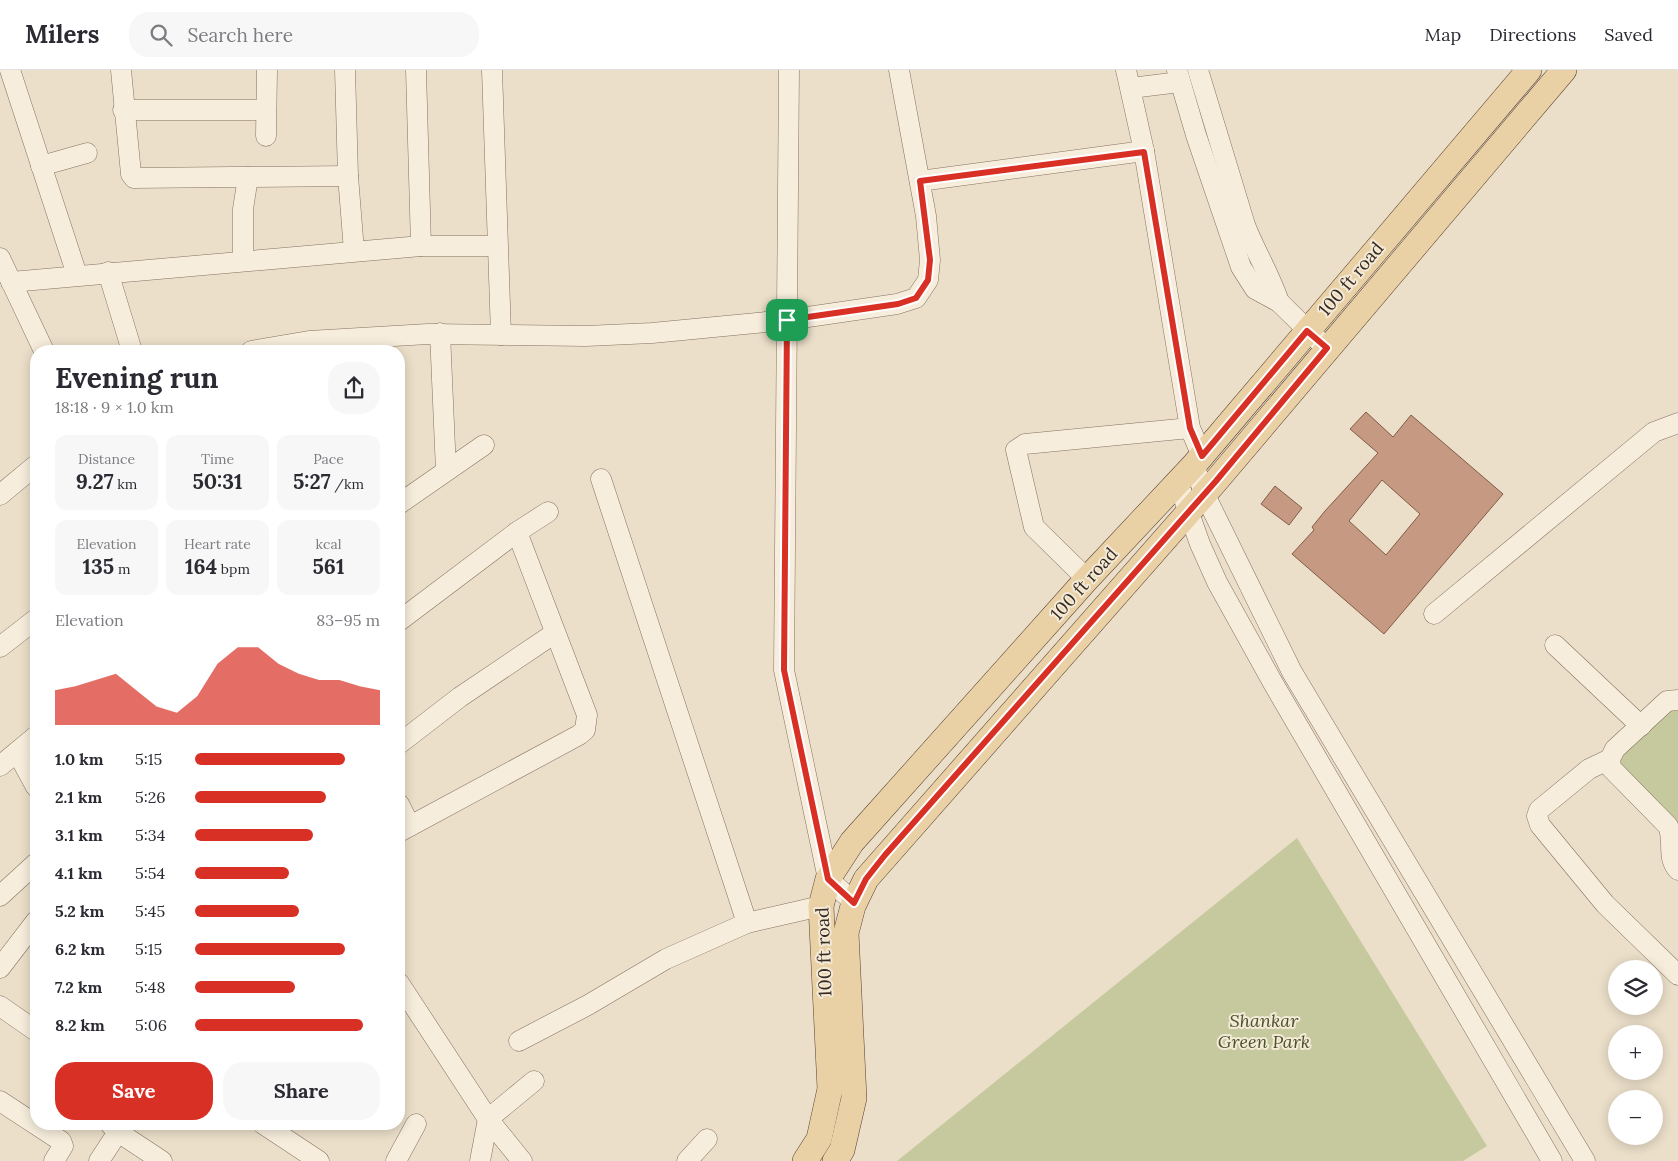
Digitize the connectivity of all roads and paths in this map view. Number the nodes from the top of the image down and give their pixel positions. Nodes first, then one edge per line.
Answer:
1 (10, 70) edge
2 (121, 70) edge
3 (267, 70) edge
4 (345, 70) edge
5 (416, 70) edge
6 (492, 70) edge
7 (790, 70) edge
8 (899, 70) edge
9 (1198, 70) edge
10 (1529, 70) edge
11 (1564, 70) edge
12 (1178, 76) edge
13 (1128, 79) edge
14 (124, 110) junction
15 (266, 110) junction
16 (266, 136) dead end
17 (1144, 152) junction
18 (87, 154) dead end
19 (41, 166) junction
20 (348, 176) junction
21 (248, 177) junction
22 (920, 181) junction
23 (421, 246) junction
24 (498, 246) junction
25 (354, 251) junction
26 (0, 258) edge
27 (243, 261) junction
28 (108, 272) junction
29 (76, 275) junction
30 (11, 282) junction
31 (1279, 302) junction
32 (787, 320) junction
33 (1307, 331) junction
34 (440, 333) junction
35 (501, 335) junction
36 (41, 345) edge
37 (130, 345) edge
38 (286, 345) edge
39 (1327, 348) junction
40 (1678, 424) edge
41 (1190, 428) junction
42 (484, 445) dead end
43 (1192, 467) junction
44 (30, 470) edge
45 (446, 471) junction
46 (601, 480) dead end
47 (0, 495) edge
48 (405, 500) edge
49 (1196, 502) junction
50 (548, 512) dead end
51 (517, 532) junction
52 (1087, 580) junction
53 (1434, 614) dead end
54 (405, 616) edge
55 (30, 624) edge
56 (555, 633) junction
57 (1555, 645) dead end
58 (0, 647) edge
59 (1678, 700) edge
60 (1641, 726) junction
61 (405, 739) edge
62 (30, 741) edge
63 (17, 752) junction
64 (1610, 759) junction
65 (0, 766) edge
66 (30, 777) edge
67 (405, 829) edge
68 (30, 868) edge
69 (1678, 870) edge
70 (828, 879) junction
71 (0, 896) edge
72 (854, 903) junction
73 (821, 906) junction
74 (747, 923) junction
75 (30, 929) edge
76 (0, 968) edge
77 (1678, 976) edge
78 (405, 992) edge
79 (0, 1006) edge
80 (30, 1027) edge
81 (519, 1041) dead end
82 (534, 1081) dead end
83 (0, 1101) edge
84 (488, 1119) junction
85 (30, 1121) edge
86 (416, 1124) dead end
87 (44, 1130) edge
88 (113, 1130) edge
89 (117, 1130) edge
90 (273, 1130) edge
91 (707, 1139) dead end
92 (54, 1161) edge
93 (99, 1161) edge
94 (162, 1161) edge
95 (319, 1161) edge
96 (396, 1161) edge
97 (480, 1161) edge
98 (522, 1161) edge
99 (687, 1161) edge
100 (805, 1161) edge
101 (835, 1161) edge
102 (1552, 1161) edge
103 (1584, 1161) edge

1 - 19 street
2 - 14 street
3 - 15 street
4 - 20 street
5 - 23 street
6 - 24 street
7 - 32 street
8 - 22 street
9 - 31 street
10 - 33 main road, 100 ft road
11 - 39 main road, 100 ft road
12 - 13 street
12 - 31 street
13 - 17 street
14 - 15 street
14 - 21 street
15 - 16 street
17 - 22 street
17 - 41 street
18 - 19 street
19 - 29 street
20 - 21 street
20 - 25 street
21 - 27 street
22 - 32 street
23 - 24 street
23 - 25 street
24 - 35 street
25 - 27 street
26 - 30 street
27 - 28 street
28 - 29 street
28 - 37 street
29 - 30 street
30 - 36 street
31 - 33 street
32 - 35 street
32 - 70 street
33 - 39 street
33 - 43 main road, 100 ft road
34 - 35 street
34 - 38 street
34 - 45 street
39 - 49 main road, 100 ft road
40 - 53 street
41 - 43 street
41 - 52 street
42 - 45 street
43 - 49 street
43 - 52 main road, 100 ft road
44 - 47 street
45 - 48 street
46 - 74 street
49 - 72 main road, 100 ft road
49 - 102 street
49 - 103 street
50 - 51 street
51 - 54 street
51 - 56 street
52 - 70 main road, 100 ft road
55 - 58 street
56 - 61 street
56 - 67 street
57 - 60 street
59 - 60 street
60 - 64 street
62 - 63 street
63 - 65 street
63 - 66 street
64 - 69 street
64 - 77 street
68 - 71 street
70 - 72 street
70 - 73 main road, 100 ft road
72 - 101 main road, 100 ft road
73 - 74 street
73 - 100 main road, 100 ft road
74 - 81 street
75 - 76 street
78 - 84 street
79 - 80 street
82 - 84 street
83 - 85 street
84 - 97 street
84 - 98 street
86 - 96 street
87 - 92 street
88 - 93 street
89 - 94 street
90 - 95 street
91 - 99 street

